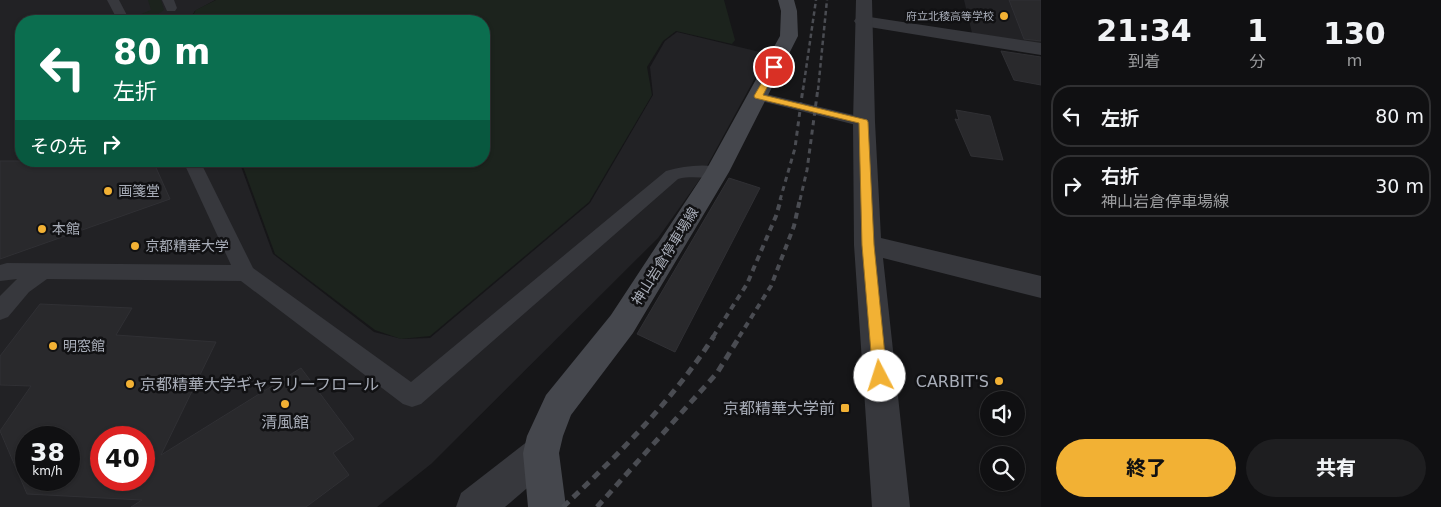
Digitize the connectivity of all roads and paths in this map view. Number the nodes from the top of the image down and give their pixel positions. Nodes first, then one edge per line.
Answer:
1 (113, 0) edge
2 (786, 0) edge
3 (864, 10) edge
4 (121, 15) edge
5 (1041, 49) edge
6 (758, 96) junction
7 (864, 122) junction
8 (194, 167) edge
9 (717, 172) junction
10 (868, 245) junction
11 (43, 271) junction
12 (0, 273) edge
13 (245, 273) junction
14 (1041, 287) edge
15 (0, 311) edge
16 (541, 453) junction
17 (475, 507) edge
18 (547, 507) edge
19 (892, 507) edge

1 - 4 lane
2 - 6 main road, 神山岩倉停車場線
3 - 5 street
3 - 7 street
6 - 7 lane
6 - 9 main road, 神山岩倉停車場線
7 - 10 street
8 - 13 lane
9 - 13 lane
9 - 16 main road, 神山岩倉停車場線
10 - 14 street
10 - 19 street
11 - 12 lane
11 - 13 lane
11 - 15 lane
16 - 17 street
16 - 18 main road, 神山岩倉停車場線

